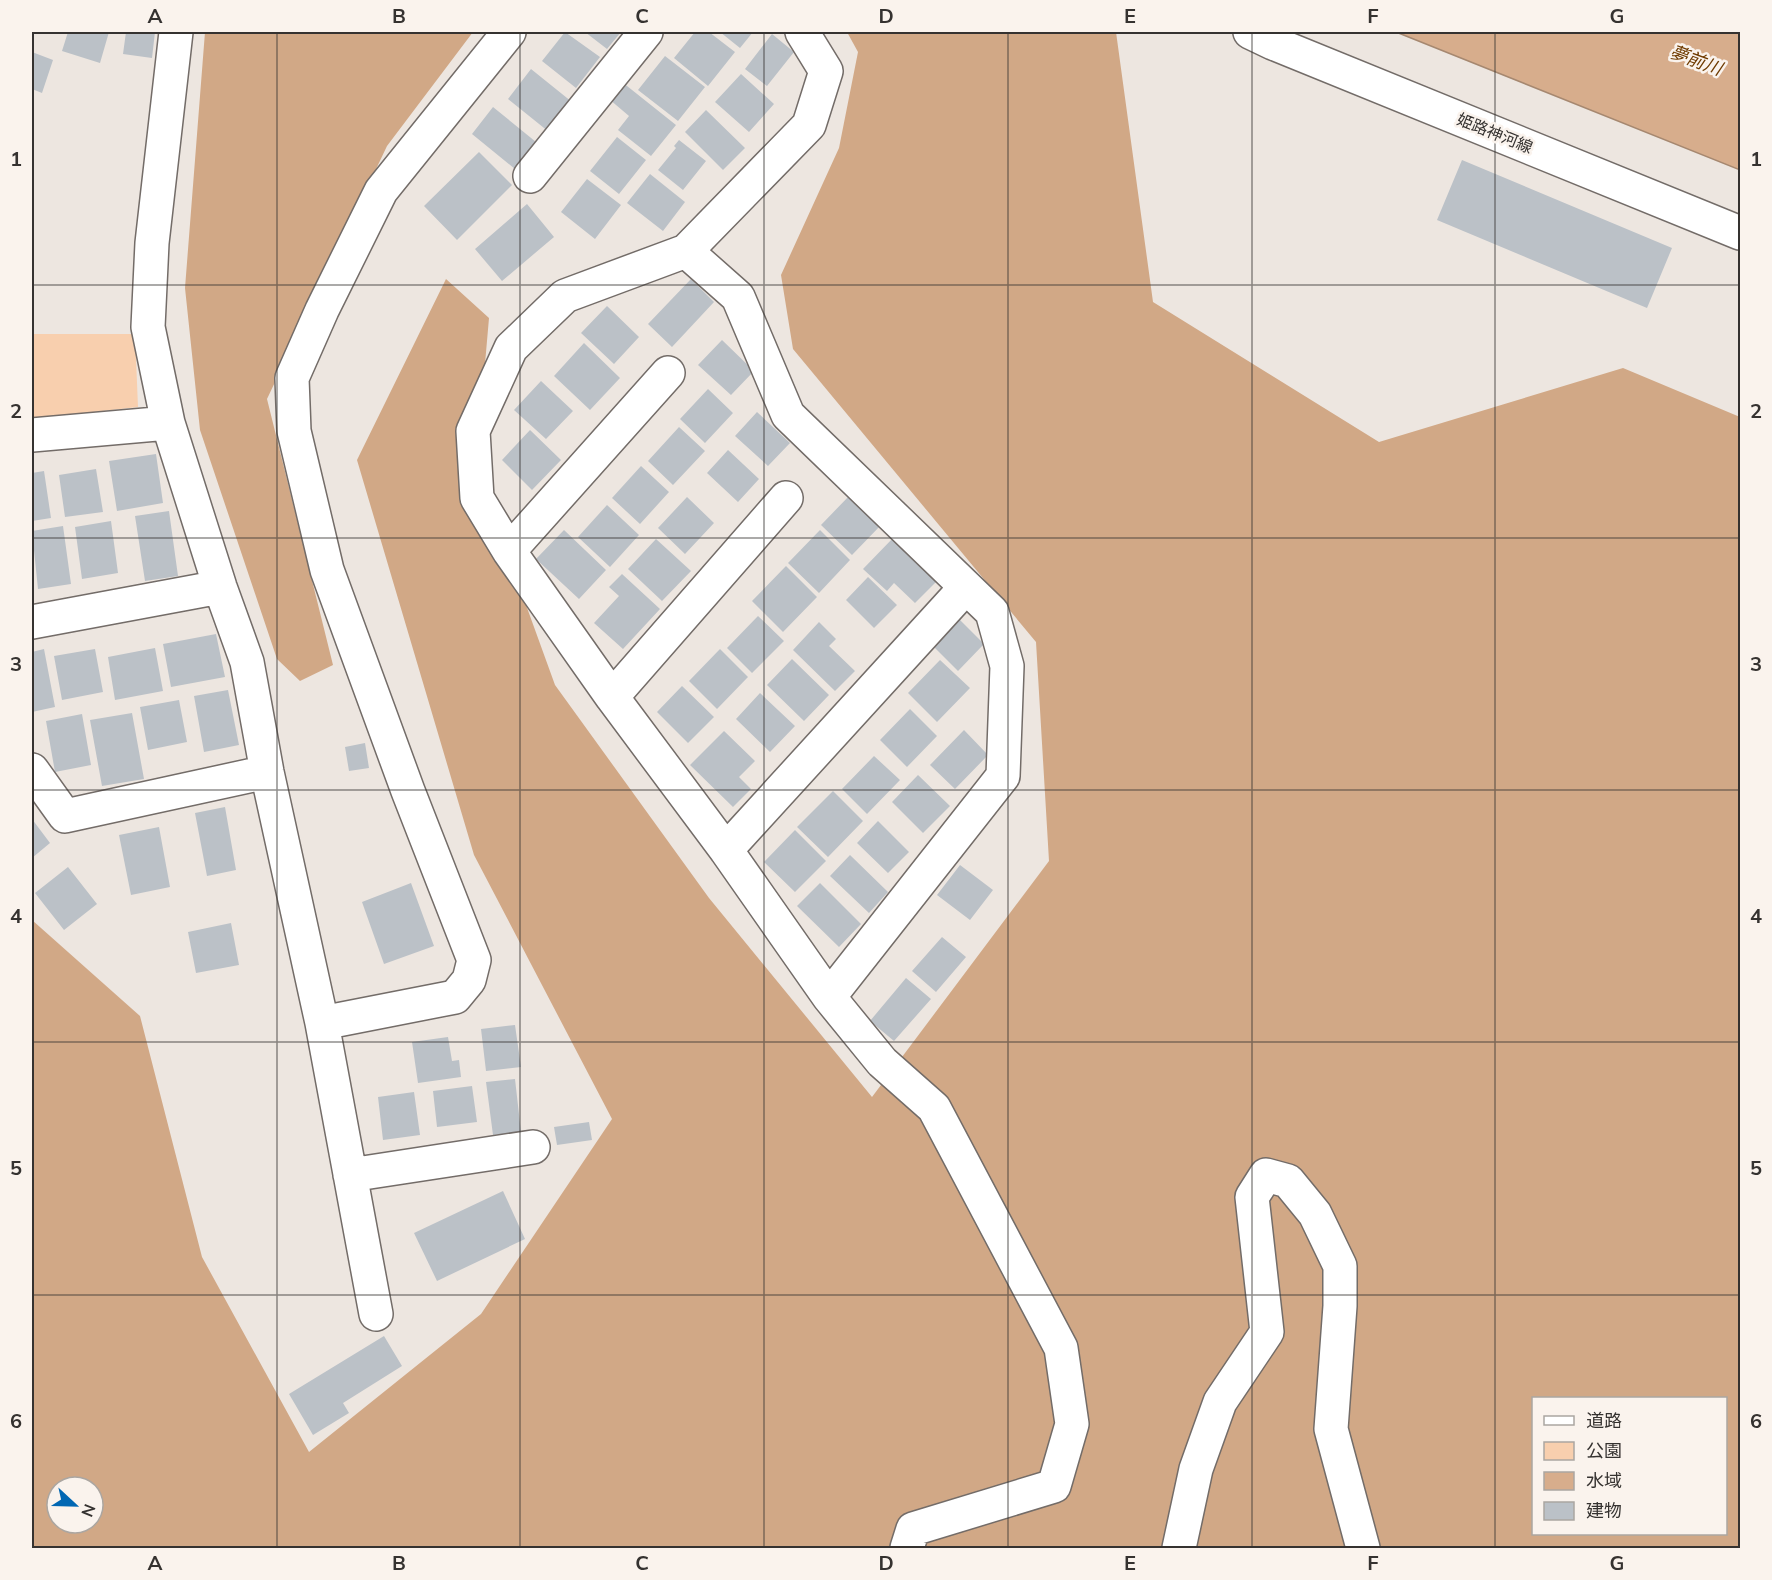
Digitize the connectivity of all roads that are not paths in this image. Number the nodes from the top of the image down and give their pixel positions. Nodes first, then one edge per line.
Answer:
1 (176, 32) edge
2 (509, 32) edge
3 (645, 32) edge
4 (802, 32) edge
5 (1250, 32) edge
6 (530, 176) dead end
7 (1740, 233) edge
8 (686, 251) junction
9 (668, 373) dead end
10 (168, 423) junction
11 (32, 435) edge
12 (786, 498) dead end
13 (509, 552) junction
14 (220, 587) junction
15 (966, 587) junction
16 (32, 622) edge
17 (612, 697) junction
18 (32, 770) edge
19 (267, 772) junction
20 (726, 850) junction
21 (829, 997) junction
22 (322, 1023) junction
23 (533, 1147) dead end
24 (350, 1175) junction
25 (376, 1314) dead end
26 (907, 1548) edge
27 (1179, 1548) edge
28 (1363, 1548) edge

1 - 10 street
2 - 22 street
3 - 6 street
4 - 8 street
5 - 7 street, 姫路神河線
8 - 13 street
8 - 15 street
9 - 13 street
10 - 11 street
10 - 14 street
12 - 17 street
13 - 17 street
14 - 16 street
14 - 19 street
15 - 20 street
15 - 21 street
17 - 20 street
18 - 19 street
19 - 22 street
20 - 21 street
21 - 26 street
22 - 24 street
23 - 24 street
24 - 25 street
27 - 28 street

